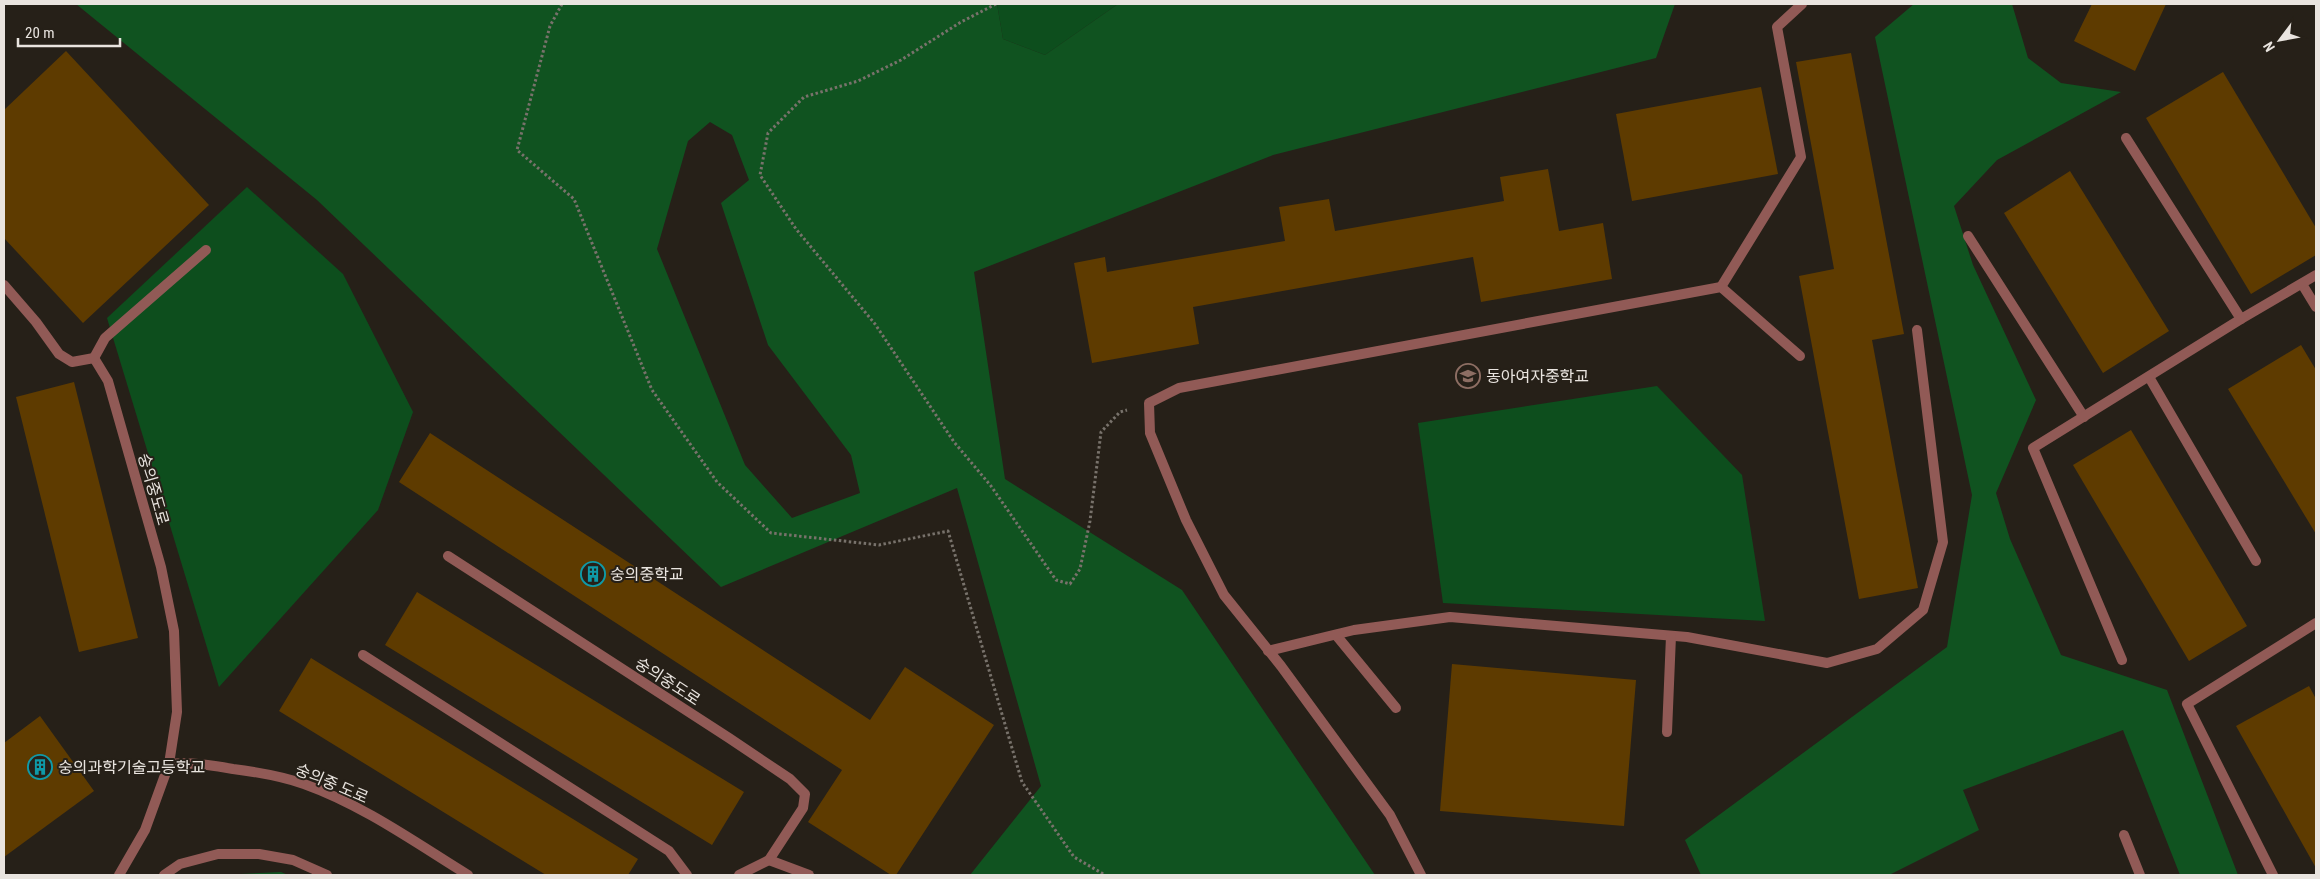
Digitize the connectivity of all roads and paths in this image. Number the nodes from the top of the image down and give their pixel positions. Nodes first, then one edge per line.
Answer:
1 (562, 4) edge
2 (996, 4) edge
3 (1802, 4) edge
4 (2126, 138) dead end
5 (1968, 236) dead end
6 (206, 250) dead end
7 (2316, 275) edge
8 (4, 284) edge
9 (2302, 284) junction
10 (1721, 287) junction
11 (2316, 307) edge
12 (2241, 319) junction
13 (1918, 330) dead end
14 (1800, 356) dead end
15 (94, 358) junction
16 (2150, 377) junction
17 (1149, 403) junction
18 (2084, 417) junction
19 (448, 556) dead end
20 (2256, 561) dead end
21 (2316, 623) edge
22 (1336, 635) junction
23 (1671, 636) junction
24 (1268, 651) junction
25 (363, 655) dead end
26 (2122, 660) dead end
27 (1396, 708) dead end
28 (1667, 732) dead end
29 (169, 764) junction
30 (2124, 835) dead end
31 (769, 860) junction
32 (119, 875) edge
33 (164, 875) edge
34 (327, 875) edge
35 (468, 875) edge
36 (687, 875) edge
37 (739, 875) edge
38 (809, 875) edge
39 (1105, 875) edge
40 (1421, 875) edge
41 (2140, 875) edge
42 (2273, 875) edge

1 - 39 path
2 - 17 path
3 - 10 lane
4 - 12 lane
5 - 18 lane
6 - 15 lane
7 - 9 lane
8 - 15 lane
9 - 11 lane
9 - 12 lane
10 - 14 lane
10 - 17 lane
12 - 16 lane
13 - 23 lane
15 - 29 lane, 숭의중도로
16 - 18 lane
16 - 20 lane
17 - 24 lane
18 - 26 lane
19 - 31 lane, 숭의중도로
21 - 42 lane
22 - 23 lane
22 - 24 lane
22 - 27 lane
23 - 28 lane
24 - 40 lane
25 - 36 lane
29 - 32 lane
29 - 35 lane, 숭의중 도로
30 - 41 lane
31 - 37 lane
31 - 38 lane
33 - 34 lane

